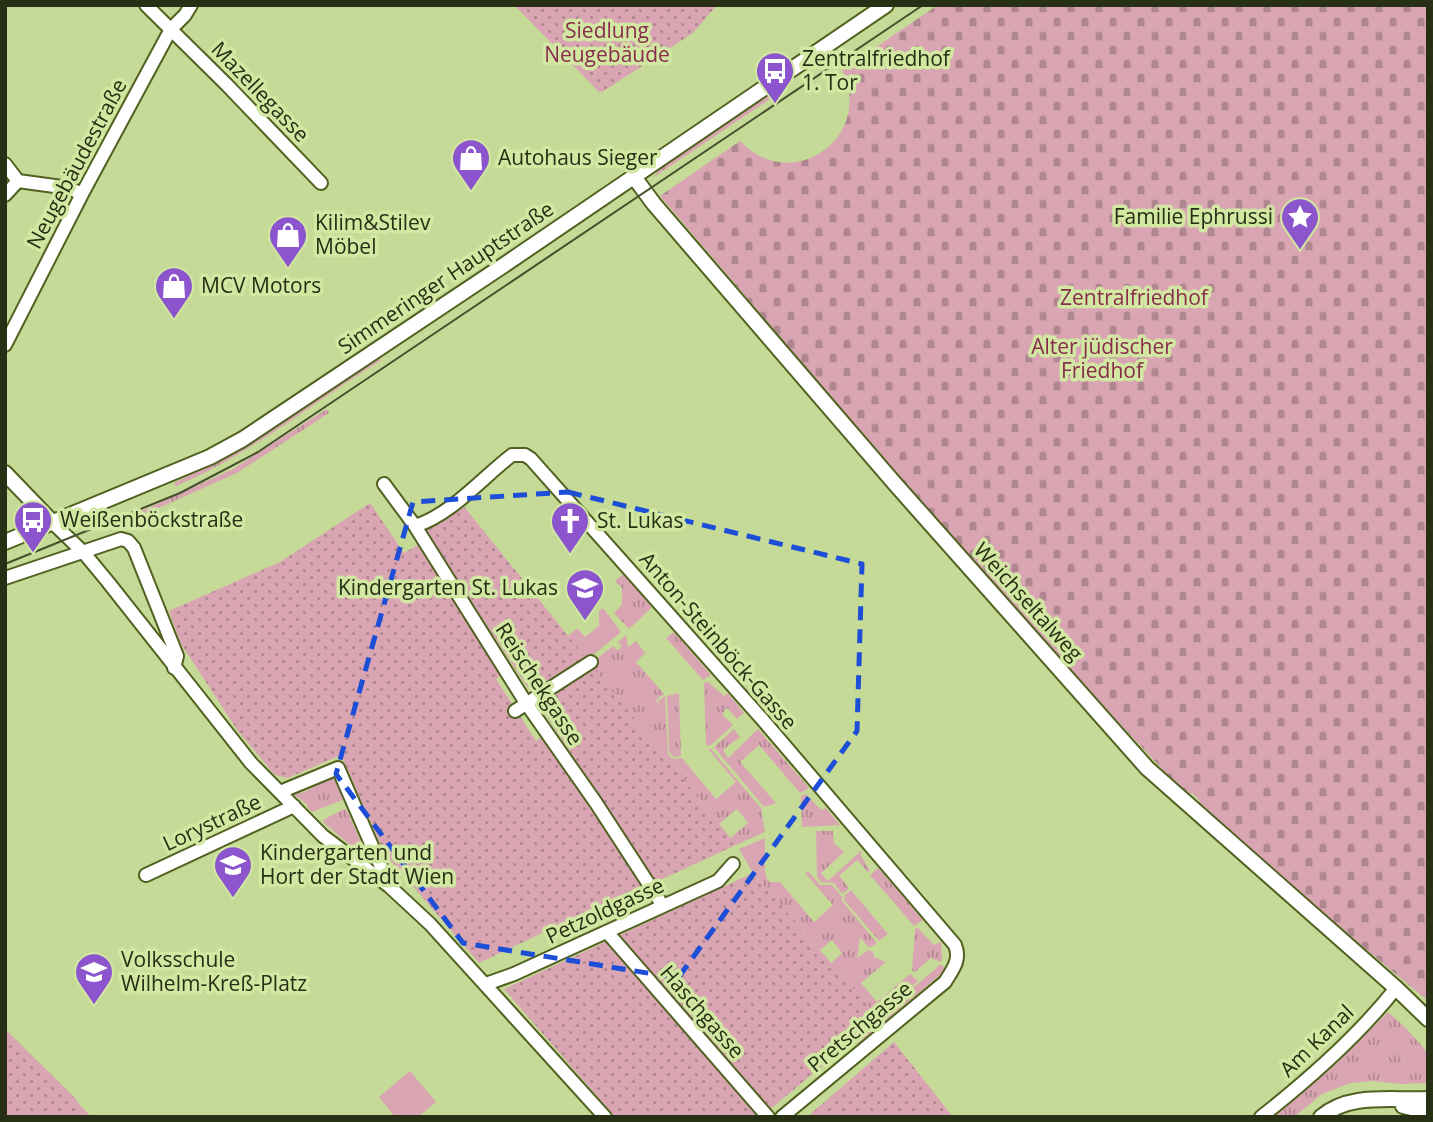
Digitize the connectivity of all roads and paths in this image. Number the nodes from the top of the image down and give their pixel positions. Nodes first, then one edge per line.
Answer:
1 (146, 5) edge
2 (191, 5) edge
3 (886, 5) edge
4 (171, 29) junction
5 (5, 164) edge
6 (634, 177) junction
7 (18, 181) junction
8 (321, 183) dead end
9 (82, 194) junction
10 (5, 195) edge
11 (5, 345) edge
12 (5, 473) edge
13 (384, 484) dead end
14 (54, 523) junction
15 (415, 526) junction
16 (5, 542) edge
17 (84, 553) junction
18 (5, 578) edge
19 (159, 608) junction
20 (135, 617) junction
21 (591, 662) dead end
22 (174, 668) junction
23 (526, 703) junction
24 (515, 711) dead end
25 (280, 792) junction
26 (294, 806) junction
27 (733, 864) dead end
28 (146, 875) dead end
29 (389, 886) junction
30 (663, 906) junction
31 (607, 932) junction
32 (957, 962) joint
33 (486, 984) junction
34 (1396, 988) junction
35 (1428, 1018) edge
36 (1381, 1100) junction
37 (1428, 1100) edge
38 (1428, 1112) edge
39 (606, 1117) edge
40 (768, 1117) edge
41 (782, 1117) edge
42 (1261, 1117) edge
43 (1321, 1117) edge

1 - 4 street, Mazellegasse
2 - 4 street, Neugebäudestraße
3 - 6 main road, Simmeringer Hauptstraße
4 - 8 street, Mazellegasse
4 - 9 street, Neugebäudestraße
5 - 7 street
6 - 14 main road, Simmeringer Hauptstraße
6 - 34 main road, Weichseltalweg
7 - 9 street
7 - 10 street
9 - 11 street, Neugebäudestraße
12 - 14 main road
13 - 15 street, Reischekgasse
14 - 16 main road, Simmeringer Hauptstraße
14 - 17 street
15 - 23 street, Reischekgasse
15 - 32 street, Anton-Steinböck-Gasse
17 - 18 street
17 - 19 street
17 - 20 street
19 - 20 street
19 - 22 street
20 - 22 street
21 - 23 street
22 - 25 street
23 - 24 street
23 - 30 street, Reischekgasse
25 - 26 street
25 - 29 street
26 - 28 street, Lorystraße
26 - 29 street
27 - 30 street, Petzoldgasse
29 - 33 street
30 - 31 street, Petzoldgasse
31 - 33 street, Petzoldgasse
31 - 40 street, Haschgasse
32 - 41 street, Pretschgasse
33 - 39 street
34 - 35 main road, Weichseltalweg
34 - 42 street, Am Kanal
36 - 37 main road
36 - 38 main road
36 - 43 main road

